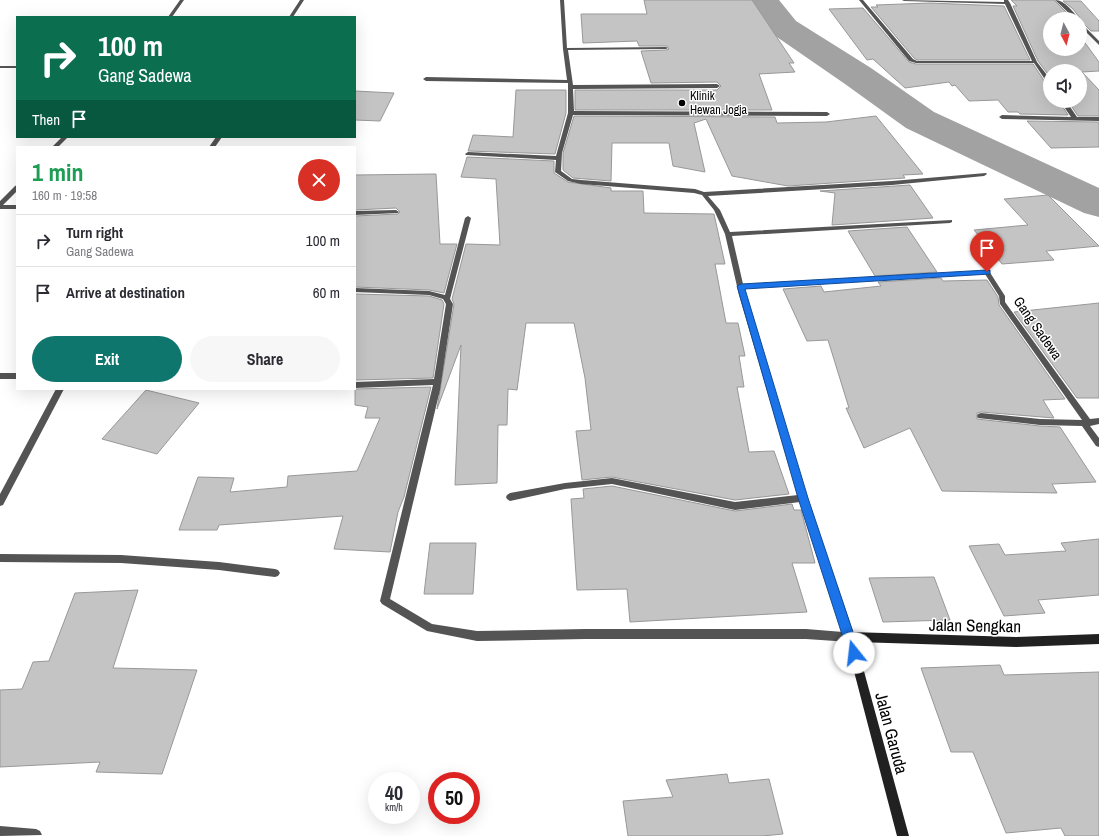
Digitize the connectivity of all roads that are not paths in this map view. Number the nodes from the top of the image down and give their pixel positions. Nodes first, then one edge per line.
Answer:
1 (182, 0) edge
2 (302, 0) edge
3 (562, 0) edge
4 (861, 0) edge
5 (904, 0) edge
6 (1058, 0) edge
7 (1006, 2) edge
8 (1070, 12) edge
9 (171, 16) edge
10 (292, 16) edge
11 (1087, 29) edge
12 (1098, 41) edge
13 (666, 48) dead end
14 (565, 49) junction
15 (1035, 62) junction
16 (0, 67) edge
17 (16, 67) edge
18 (1043, 73) edge
19 (426, 79) dead end
20 (570, 84) junction
21 (717, 86) dead end
22 (1068, 108) edge
23 (571, 114) junction
24 (827, 114) dead end
25 (1002, 117) dead end
26 (1075, 118) junction
27 (1099, 119) edge
28 (63, 138) edge
29 (56, 146) edge
30 (468, 154) dead end
31 (558, 158) junction
32 (984, 174) dead end
33 (16, 188) edge
34 (704, 194) junction
35 (0, 206) edge
36 (16, 207) edge
37 (396, 212) dead end
38 (356, 213) edge
39 (468, 218) dead end
40 (950, 221) dead end
41 (728, 234) junction
42 (741, 286) junction
43 (356, 290) edge
44 (447, 299) junction
45 (0, 376) edge
46 (16, 376) edge
47 (437, 382) junction
48 (356, 385) edge
49 (59, 390) edge
50 (981, 416) dead end
51 (1099, 421) edge
52 (1086, 423) junction
53 (1099, 444) edge
54 (510, 496) dead end
55 (803, 498) junction
56 (0, 502) edge
57 (0, 558) edge
58 (275, 573) dead end
59 (850, 637) junction
60 (1099, 639) edge
61 (0, 832) edge
62 (36, 835) dead end
63 (904, 836) edge

1 - 9 street
2 - 10 street
3 - 14 street
4 - 15 street
5 - 7 street
6 - 8 street
7 - 15 street
11 - 12 street
13 - 14 street
14 - 20 street
15 - 18 street
16 - 17 street
19 - 20 street
20 - 21 street
20 - 23 street
22 - 26 street
23 - 24 street
23 - 31 street
25 - 26 street
26 - 27 street
28 - 29 street
30 - 31 street
31 - 34 street
32 - 34 street
33 - 35 street
34 - 41 street
35 - 36 street
37 - 38 street
39 - 44 street
40 - 41 street
41 - 42 street
42 - 52 street, Gang Sadewa
42 - 55 street
43 - 44 street
44 - 47 street
45 - 46 street
47 - 48 street
47 - 59 street
49 - 56 street
50 - 52 street
51 - 52 street
52 - 53 street, Gang Sadewa
54 - 55 street
55 - 59 street
57 - 58 street
59 - 60 main road, Jalan Sengkan
59 - 63 main road, Jalan Garuda
61 - 62 street

